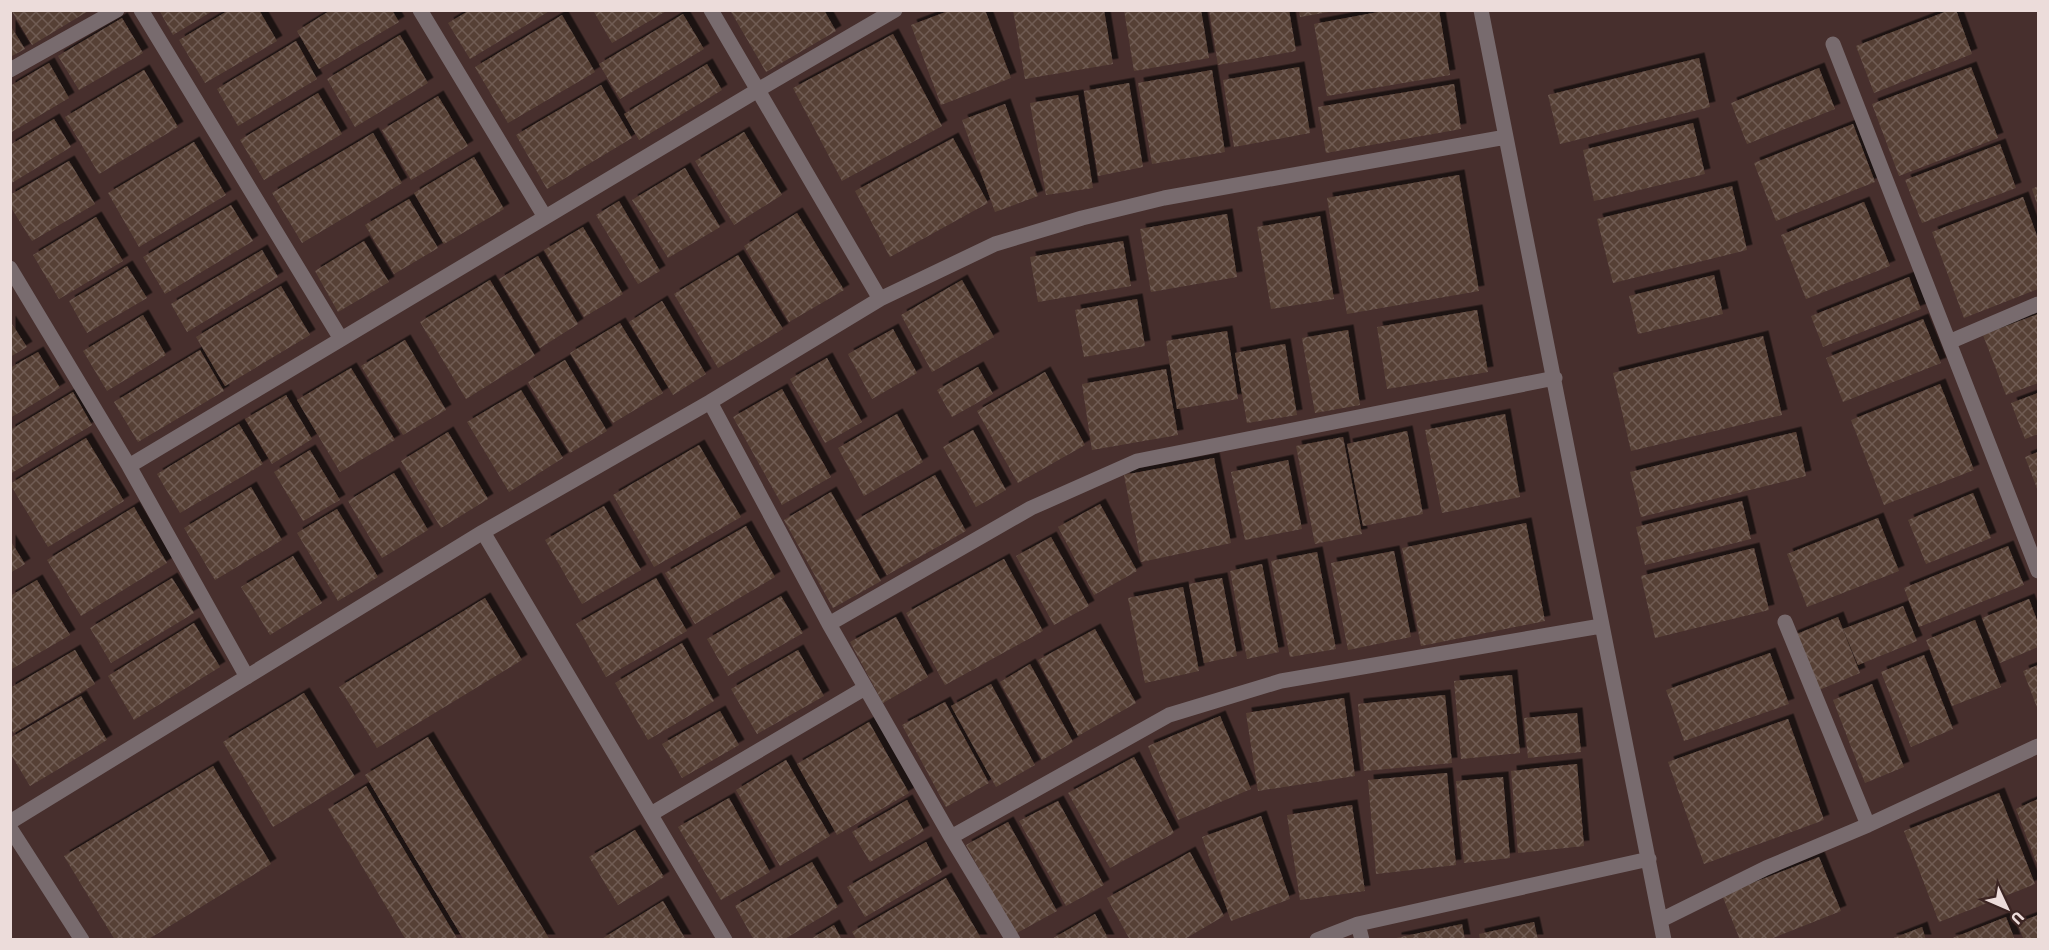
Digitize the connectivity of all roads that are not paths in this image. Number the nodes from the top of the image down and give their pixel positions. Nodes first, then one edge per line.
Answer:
1 (117, 10) edge
2 (141, 10) edge
3 (420, 10) edge
4 (711, 10) edge
5 (895, 10) edge
6 (1481, 10) edge
7 (1833, 44) dead end
8 (10, 70) edge
9 (758, 90) junction
10 (1506, 137) junction
11 (545, 217) junction
12 (10, 268) edge
13 (880, 299) junction
14 (2038, 304) edge
15 (341, 339) junction
16 (1949, 342) junction
17 (1555, 378) junction
18 (710, 402) junction
19 (129, 466) junction
20 (483, 532) junction
21 (2038, 571) edge
22 (1785, 622) dead end
23 (829, 624) junction
24 (1601, 626) junction
25 (247, 677) junction
26 (865, 688) junction
27 (2038, 746) edge
28 (651, 814) junction
29 (10, 822) edge
30 (1868, 825) junction
31 (10, 828) edge
32 (951, 837) junction
33 (1649, 859) junction
34 (1661, 920) junction
35 (1358, 924) junction
36 (82, 939) edge
37 (724, 939) edge
38 (1013, 939) edge
39 (1317, 939) edge
40 (1362, 939) edge
41 (1664, 939) edge

1 - 8 street
2 - 15 street
3 - 11 street
4 - 9 street
5 - 9 street
6 - 10 street
7 - 16 street
9 - 11 street
9 - 13 street
10 - 13 street
10 - 17 street
11 - 15 street
12 - 19 street
13 - 18 street
14 - 16 street
15 - 19 street
16 - 21 street
17 - 23 street
17 - 24 street
18 - 20 street
18 - 23 street
19 - 25 street
20 - 25 street
20 - 28 street
22 - 30 street
23 - 26 street
24 - 32 street
24 - 33 street
25 - 29 street
26 - 28 street
26 - 32 street
27 - 30 street
28 - 37 street
30 - 34 street
31 - 36 street
32 - 38 street
33 - 34 street
33 - 35 street
34 - 41 street
35 - 39 street
35 - 40 street

